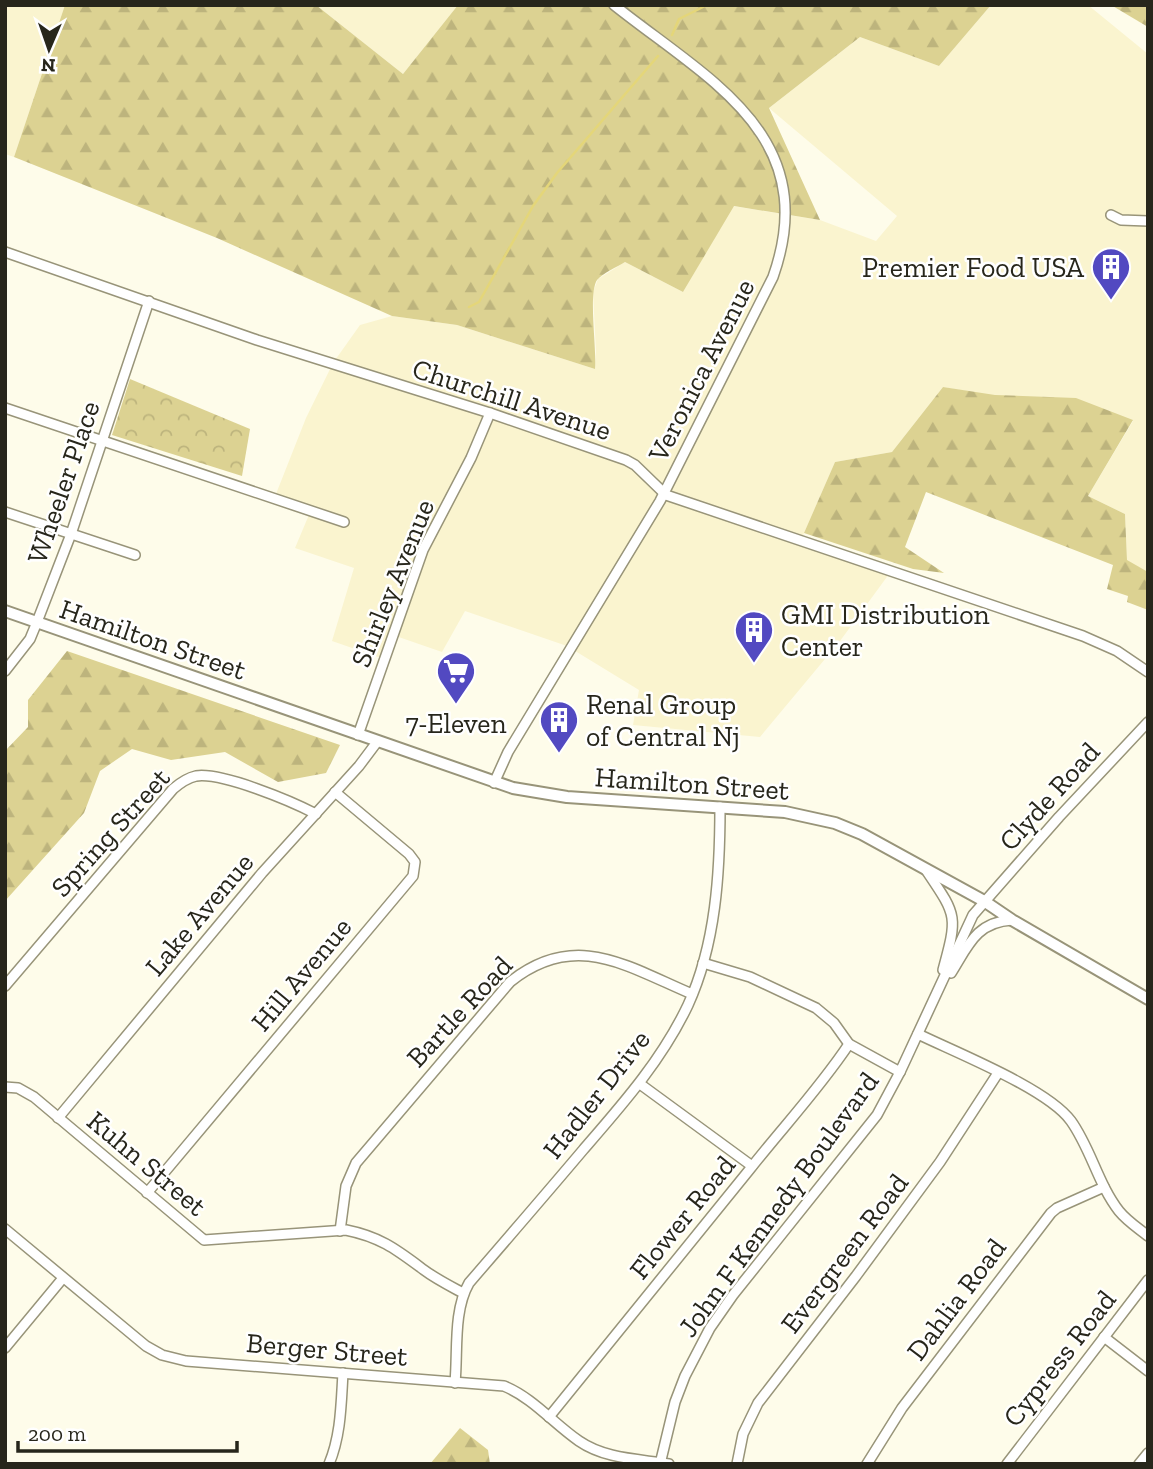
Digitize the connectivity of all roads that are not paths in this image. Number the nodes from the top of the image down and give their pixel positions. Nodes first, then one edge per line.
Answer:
1 (614, 5) edge
2 (1111, 215) dead end
3 (1148, 221) edge
4 (5, 252) edge
5 (149, 301) junction
6 (5, 408) edge
7 (490, 413) junction
8 (103, 440) junction
9 (664, 493) junction
10 (5, 512) edge
11 (344, 522) dead end
12 (71, 534) junction
13 (135, 555) dead end
14 (5, 611) edge
15 (37, 622) junction
16 (5, 671) edge
17 (1148, 672) edge
18 (1148, 722) edge
19 (358, 735) junction
20 (377, 742) junction
21 (494, 783) junction
22 (335, 792) junction
23 (720, 807) junction
24 (316, 814) junction
25 (925, 869) junction
26 (984, 901) junction
27 (1012, 920) junction
28 (703, 963) junction
29 (5, 986) edge
30 (692, 994) junction
31 (935, 998) junction
32 (1148, 999) edge
33 (918, 1034) junction
34 (849, 1044) junction
35 (900, 1073) junction
36 (998, 1073) junction
37 (640, 1084) junction
38 (5, 1087) edge
39 (58, 1118) junction
40 (752, 1166) junction
41 (1104, 1187) junction
42 (147, 1193) junction
43 (5, 1229) edge
44 (340, 1231) junction
45 (1148, 1236) edge
46 (63, 1279) junction
47 (1148, 1280) edge
48 (463, 1293) junction
49 (1104, 1337) junction
50 (5, 1348) edge
51 (1148, 1371) edge
52 (343, 1373) junction
53 (455, 1382) junction
54 (549, 1417) junction
55 (1148, 1453) edge
56 (663, 1463) edge
57 (329, 1464) edge
58 (737, 1464) edge
59 (867, 1464) edge
60 (1007, 1464) edge
61 (1139, 1464) edge

1 - 9 street, Veronica Avenue
2 - 3 street
4 - 5 street, Churchill Avenue
5 - 7 street, Churchill Avenue
5 - 8 street, Wheeler Place
6 - 8 street
7 - 9 street, Churchill Avenue
7 - 19 street, Shirley Avenue
8 - 11 street
8 - 12 street, Wheeler Place
9 - 17 street, Churchill Avenue
9 - 21 street, Veronica Avenue
10 - 12 street
12 - 13 street
12 - 15 street, Wheeler Place
14 - 15 main road, Hamilton Street
15 - 16 street, Wheeler Place
15 - 19 main road, Hamilton Street
18 - 26 street, Clyde Road
19 - 20 main road, Hamilton Street
20 - 21 main road, Hamilton Street
20 - 22 street, Lake Avenue
21 - 23 main road, Hamilton Street
22 - 24 street, Lake Avenue
22 - 42 street, Hill Avenue
23 - 25 main road, Hamilton Street
23 - 28 street, Hadler Drive
24 - 29 street, Spring Street
24 - 39 street, Lake Avenue
25 - 26 main road, Hamilton Street
25 - 31 street
26 - 27 main road, Hamilton Street
26 - 31 street, John F Kennedy Boulevard
27 - 31 street
27 - 32 main road, Hamilton Street
28 - 30 street, Hadler Drive
28 - 34 street
30 - 37 street, Hadler Drive
30 - 44 street, Bartle Road
31 - 33 street, John F Kennedy Boulevard
33 - 35 street, John F Kennedy Boulevard
33 - 36 street
34 - 35 street
34 - 40 street, Flower Road
35 - 56 street, John F Kennedy Boulevard
36 - 41 street
36 - 58 street, Evergreen Road
37 - 40 street
37 - 48 street, Hadler Drive
38 - 39 street, Kuhn Street
39 - 42 street, Kuhn Street
40 - 54 street, Flower Road
41 - 45 street
41 - 59 street, Dahlia Road
42 - 44 street, Kuhn Street
43 - 46 street, Berger Street
44 - 48 street, Kuhn Street
46 - 50 street
46 - 52 street, Berger Street
47 - 49 street, Cypress Road
48 - 53 street
49 - 51 street
49 - 60 street, Cypress Road
52 - 53 street, Berger Street
52 - 57 street
53 - 54 street, Berger Street
54 - 56 street, Berger Street
55 - 61 street

